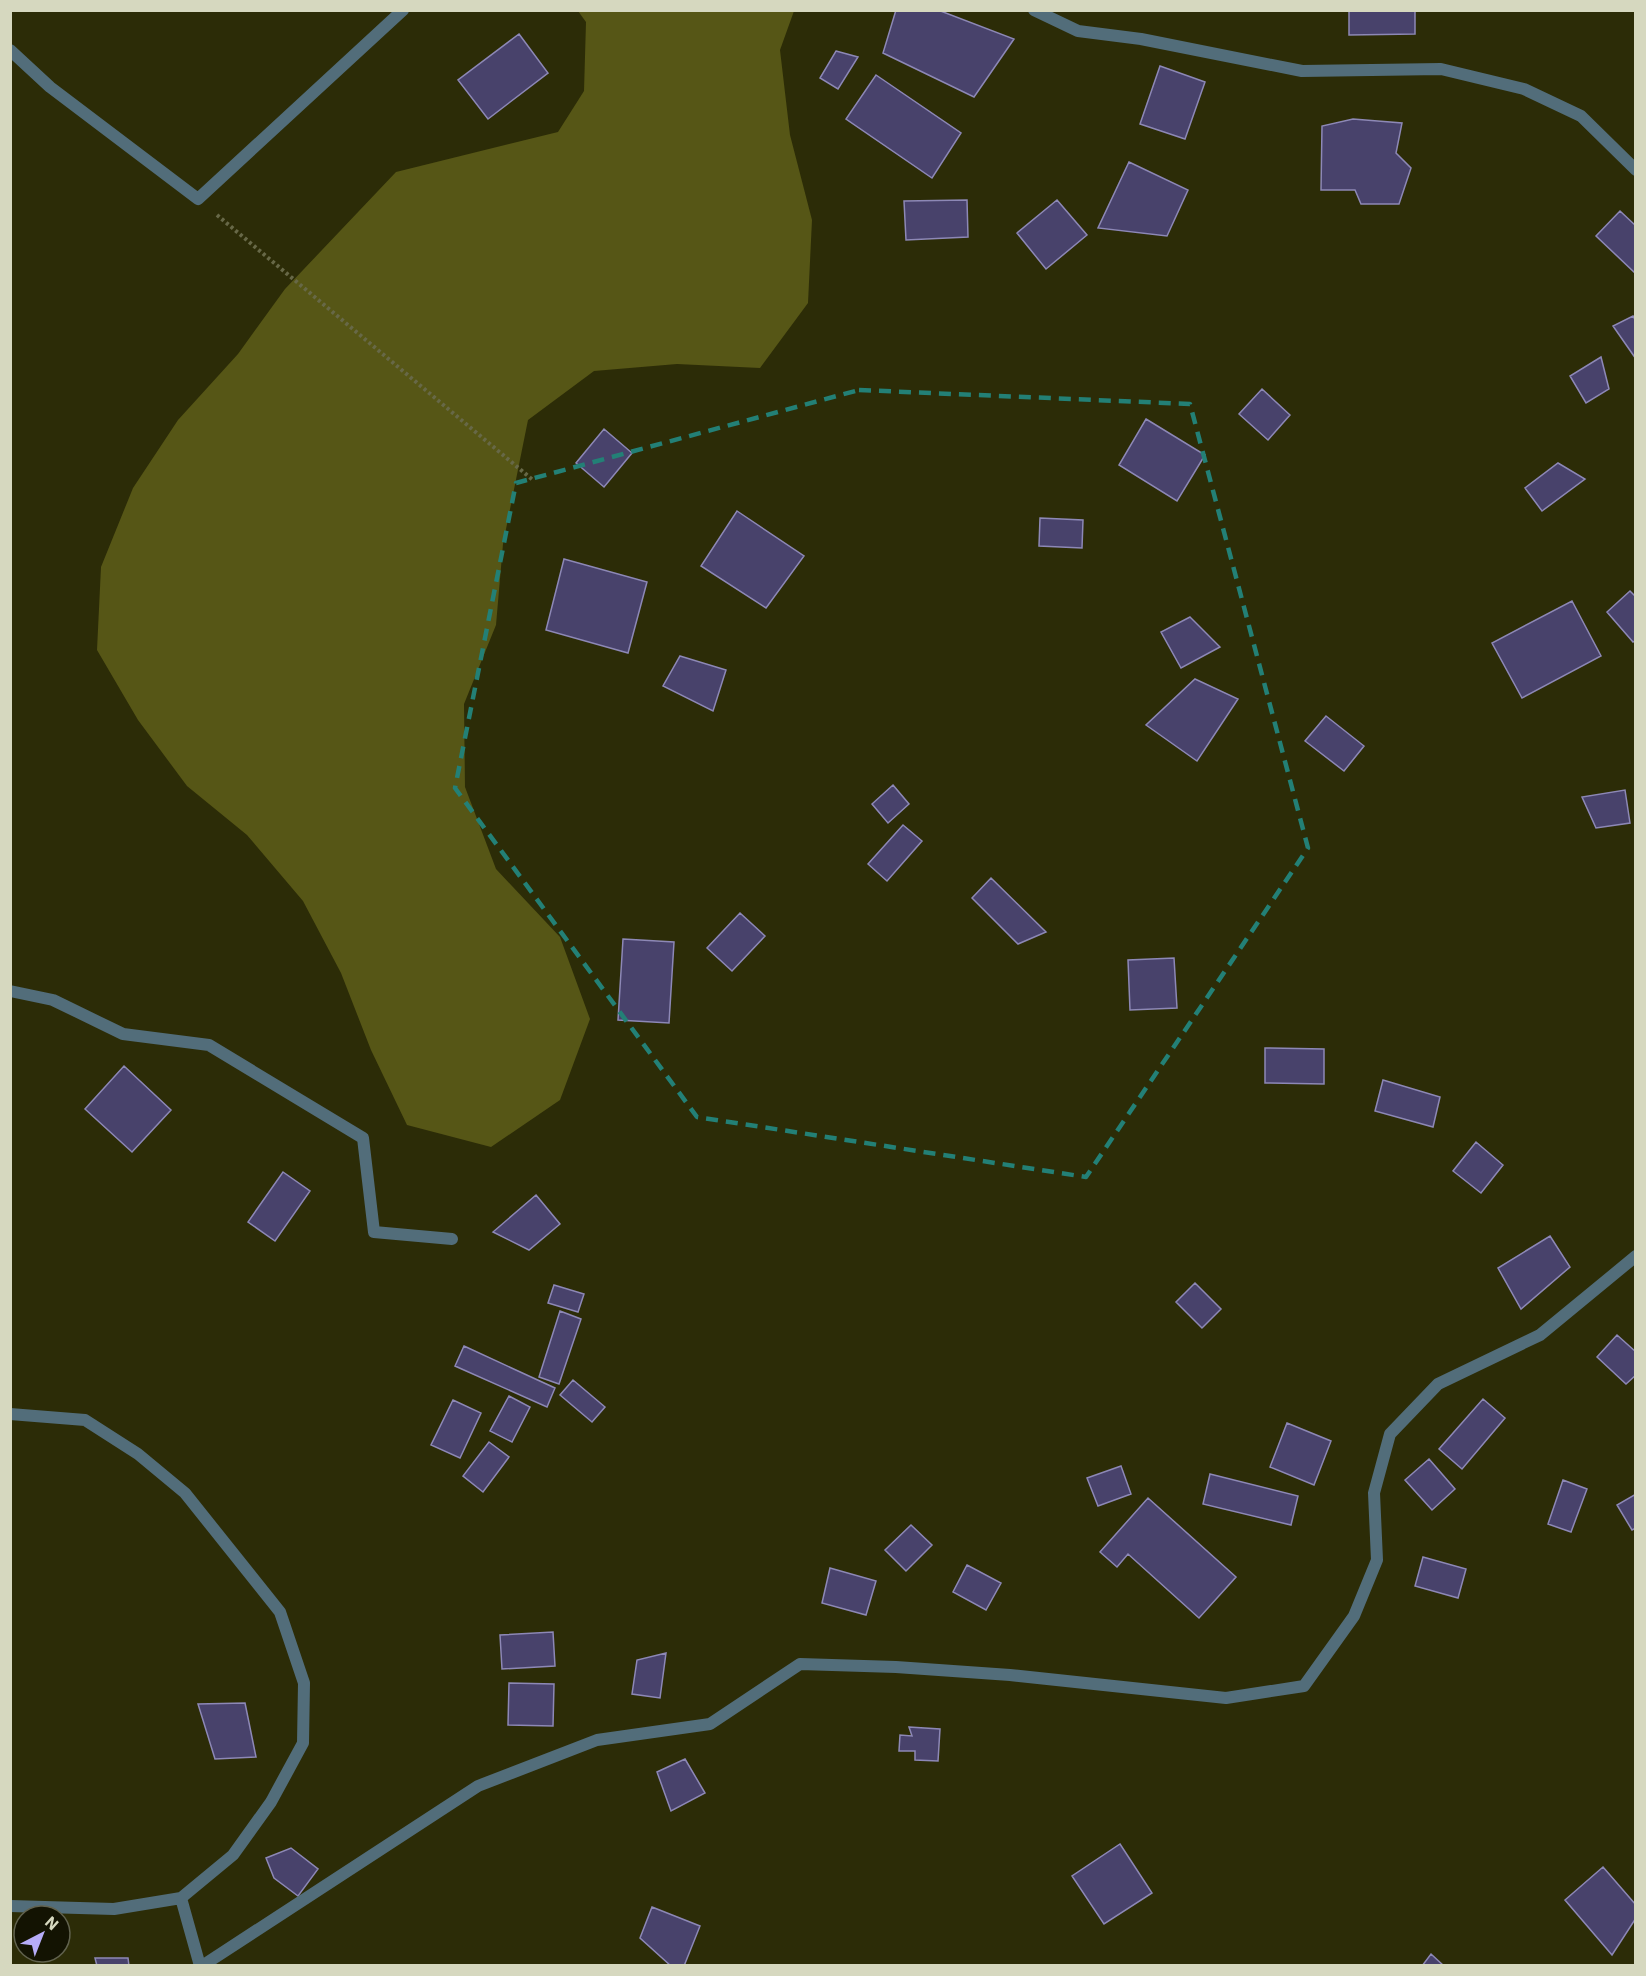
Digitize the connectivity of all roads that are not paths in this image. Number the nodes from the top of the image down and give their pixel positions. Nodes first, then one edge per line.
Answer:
1 (403, 10) edge
2 (1034, 10) edge
3 (10, 50) edge
4 (1635, 170) edge
5 (10, 991) edge
6 (452, 1239) dead end
7 (1635, 1256) edge
8 (10, 1414) edge
9 (181, 1898) junction
10 (10, 1906) edge
11 (201, 1965) edge

1 - 3 street
2 - 4 street
5 - 6 street
7 - 11 street
8 - 9 street
9 - 10 street
9 - 11 street

